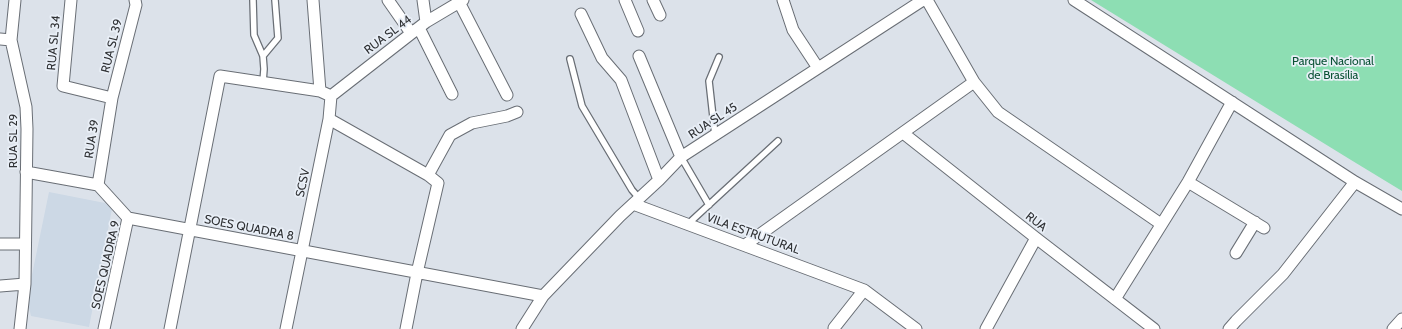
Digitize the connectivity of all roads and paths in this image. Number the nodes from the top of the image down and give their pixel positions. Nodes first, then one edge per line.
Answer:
1 (15, 0) edge
2 (71, 0) edge
3 (135, 0) edge
4 (253, 0) edge
5 (275, 0) edge
6 (313, 0) edge
7 (388, 0) edge
8 (423, 0) edge
9 (625, 0) edge
10 (653, 0) edge
11 (783, 0) edge
12 (923, 0) edge
13 (927, 0) edge
14 (1074, 0) edge
15 (461, 1) edge
16 (581, 14) dead end
17 (660, 15) dead end
18 (419, 28) junction
19 (638, 30) dead end
20 (5, 40) edge
21 (263, 56) junction
22 (639, 56) dead end
23 (719, 57) dead end
24 (570, 59) dead end
25 (818, 68) junction
26 (263, 82) junction
27 (974, 82) junction
28 (320, 91) junction
29 (452, 94) dead end
30 (507, 95) dead end
31 (331, 96) junction
32 (112, 98) junction
33 (1232, 102) junction
34 (517, 112) dead end
35 (329, 119) junction
36 (903, 133) junction
37 (715, 135) junction
38 (778, 140) dead end
39 (681, 157) junction
40 (26, 172) junction
41 (428, 175) junction
42 (659, 180) junction
43 (1188, 182) junction
44 (1355, 182) junction
45 (98, 185) junction
46 (636, 201) junction
47 (709, 205) junction
48 (1402, 209) edge
49 (128, 218) junction
50 (688, 224) junction
51 (1161, 224) junction
52 (190, 230) junction
53 (1036, 238) junction
54 (0, 244) edge
55 (25, 244) junction
56 (745, 245) junction
57 (302, 251) junction
58 (1236, 253) dead end
59 (417, 273) junction
60 (25, 284) junction
61 (0, 286) edge
62 (864, 290) junction
63 (543, 296) junction
64 (1115, 299) junction
65 (1402, 319) edge
66 (834, 328) edge
67 (20, 329) edge
68 (104, 329) edge
69 (170, 329) edge
70 (286, 329) edge
71 (406, 329) edge
72 (522, 329) edge
73 (916, 329) edge
74 (986, 329) edge
75 (1154, 329) edge
76 (1230, 329) edge
77 (1393, 329) edge

1 - 20 street, RUA SL 29
2 - 32 street, RUA SL 34
3 - 32 street, RUA SL 39
4 - 21 lane
5 - 21 lane
6 - 28 street
7 - 18 street
8 - 18 street
9 - 19 street
10 - 17 street
11 - 25 street
12 - 25 street, RUA SL 45
13 - 27 street
14 - 33 street
15 - 18 street, RUA SL 44
15 - 30 street
16 - 42 street
18 - 29 street
18 - 31 street, RUA SL 44
20 - 40 street, RUA SL 29
21 - 26 lane
22 - 39 street
23 - 37 lane
24 - 46 lane
25 - 37 street, RUA SL 45
26 - 28 street
26 - 52 street
27 - 36 street
27 - 51 street
28 - 31 street
31 - 35 street, SCSV
32 - 45 street, RUA 39
33 - 43 street
33 - 44 street
34 - 41 street
35 - 41 street
35 - 57 street, SCSV
36 - 53 street, RUA
36 - 56 street
37 - 39 street, RUA SL 45
38 - 47 lane
39 - 42 street, RUA SL 45
39 - 47 lane
40 - 45 street
40 - 55 street, RUA SL 29
41 - 59 street
42 - 46 street, RUA SL 45
43 - 51 street
43 - 58 street
44 - 48 street
44 - 76 street
45 - 49 street
46 - 50 street, VILA ESTRUTURAL
46 - 63 street, RUA SL 45
47 - 50 lane
49 - 52 street, SOES QUADRA 9
49 - 68 street, SOES QUADRA 9
50 - 56 street, VILA ESTRUTURAL
51 - 64 street
52 - 57 street, SOES QUADRA 8
52 - 69 street
53 - 64 street, RUA
53 - 74 street
54 - 55 street
55 - 60 street, RUA SL 29
56 - 62 street, VILA ESTRUTURAL
57 - 59 street, SOES QUADRA 8
57 - 70 street, SCSV
59 - 63 street, SOES QUADRA 8
59 - 71 street
60 - 61 street
60 - 67 street, RUA SL 29
62 - 66 street
62 - 73 street, VILA ESTRUTURAL
63 - 72 street, RUA SL 45
64 - 75 street, RUA
65 - 77 street

